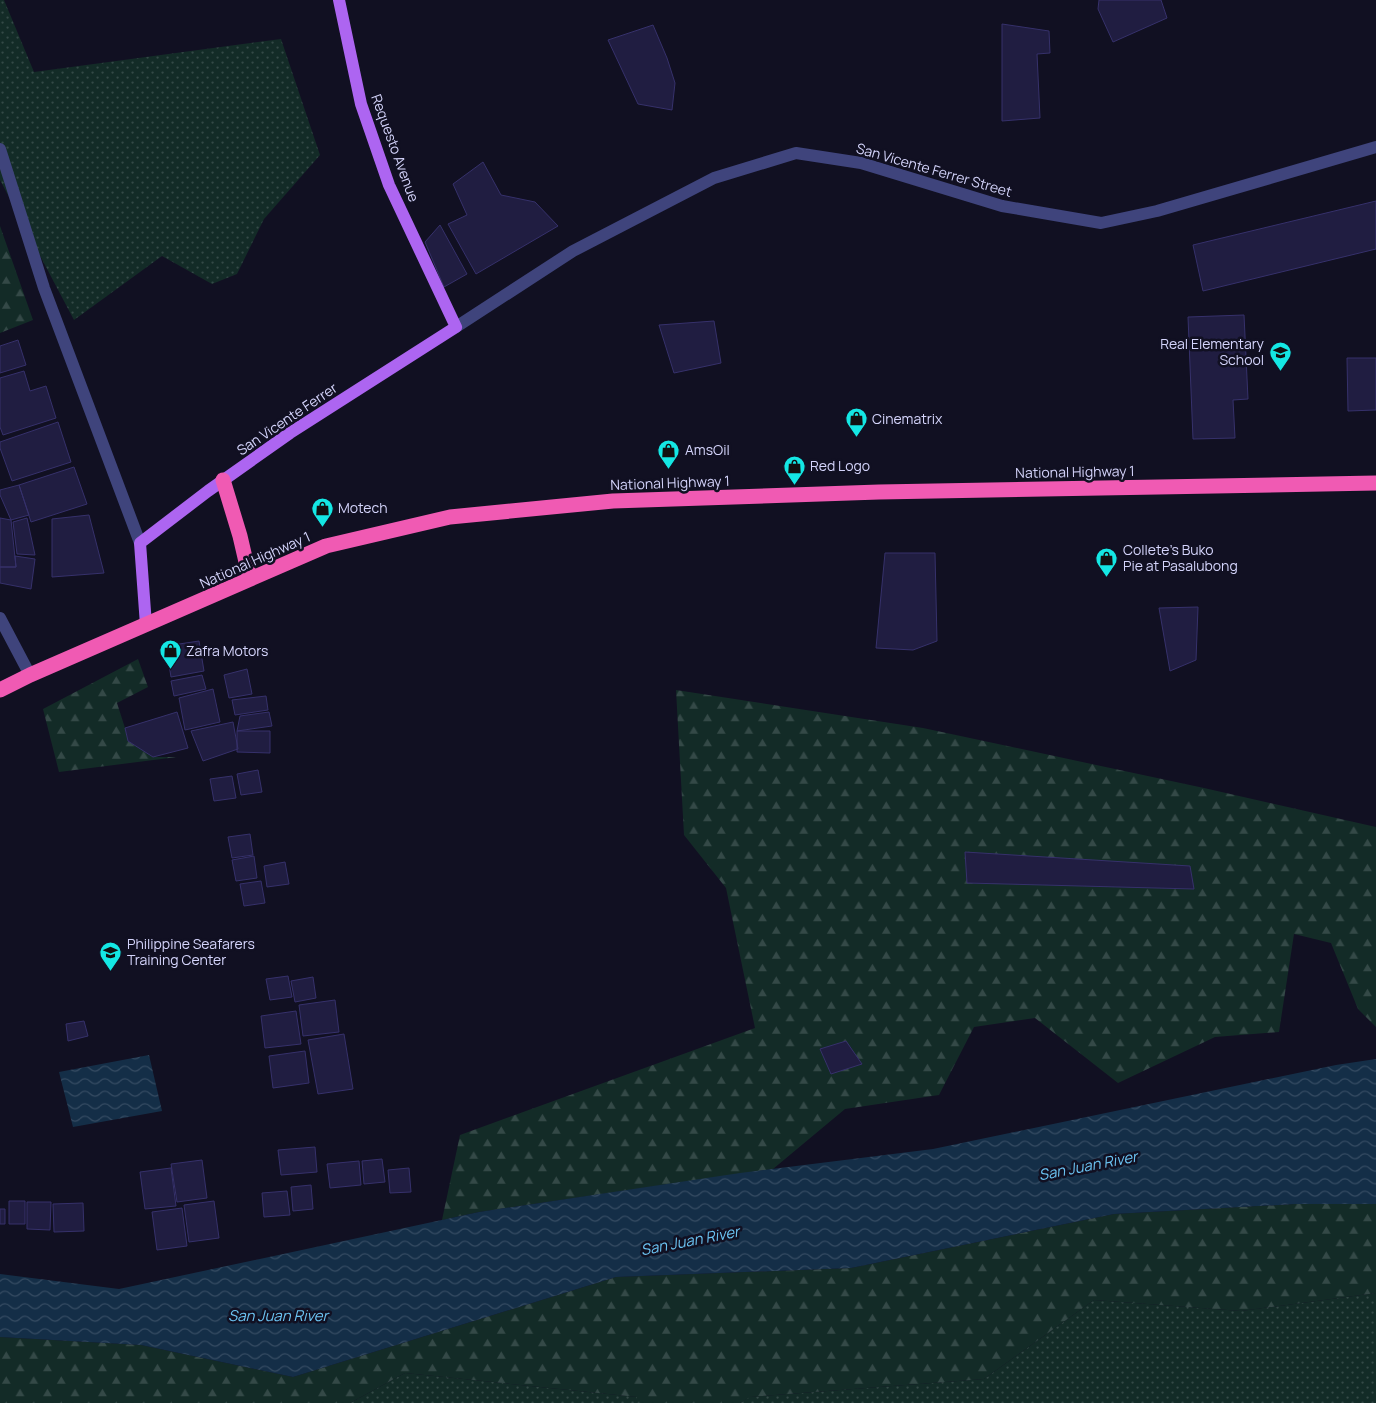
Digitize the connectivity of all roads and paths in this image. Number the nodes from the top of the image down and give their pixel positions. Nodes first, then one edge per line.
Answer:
1 (339, 0) edge
2 (1376, 147) edge
3 (0, 149) edge
4 (456, 327) junction
5 (223, 480) junction
6 (1376, 483) edge
7 (140, 543) junction
8 (250, 579) junction
9 (0, 618) edge
10 (146, 625) junction
11 (30, 674) junction
12 (0, 690) edge

1 - 4 main road, Requesto Avenue
2 - 4 street, San Vicente Ferrer Street
3 - 7 street
4 - 5 main road, San Vicente Ferrer
5 - 7 main road, San Vicente Ferrer
5 - 8 highway
6 - 8 highway, National Highway 1
7 - 10 main road
8 - 10 highway, National Highway 1
9 - 11 street
10 - 11 highway, National Highway 1
11 - 12 highway, National Highway 1

